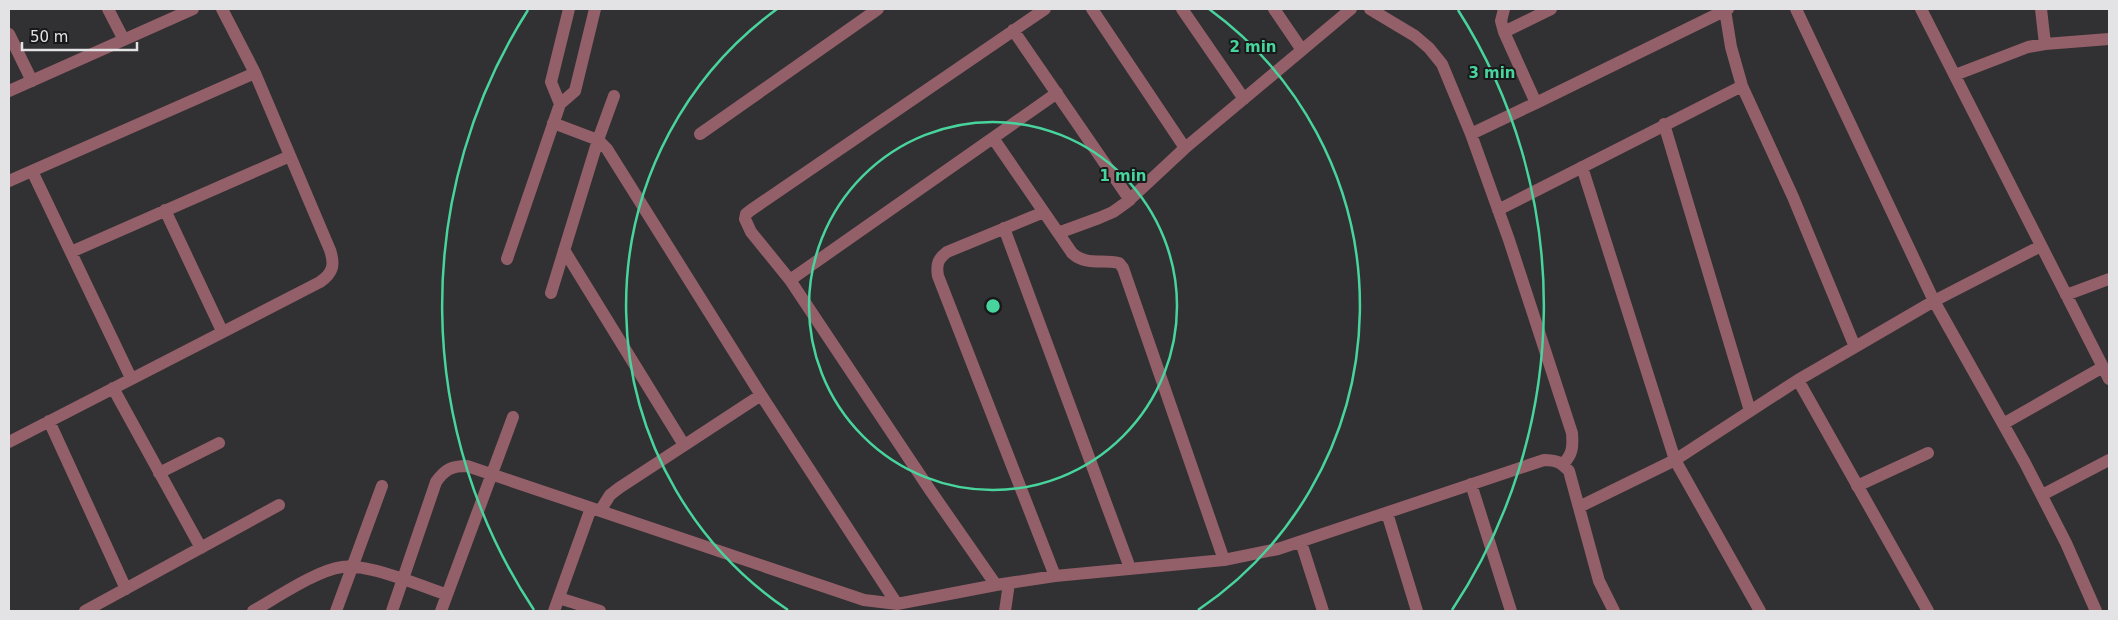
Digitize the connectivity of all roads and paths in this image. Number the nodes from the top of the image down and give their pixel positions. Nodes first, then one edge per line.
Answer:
1 (108, 9) edge
2 (193, 9) edge
3 (222, 9) edge
4 (569, 9) edge
5 (595, 9) edge
6 (878, 9) edge
7 (1045, 9) edge
8 (1092, 9) edge
9 (1182, 9) edge
10 (1274, 9) edge
11 (1351, 9) edge
12 (1370, 9) edge
13 (1504, 9) edge
14 (1551, 9) edge
15 (1726, 9) edge
16 (1796, 9) edge
17 (1921, 9) edge
18 (2041, 9) edge
19 (1013, 30) junction
20 (1504, 32) junction
21 (9, 34) edge
22 (2109, 39) edge
23 (124, 40) junction
24 (2045, 44) junction
25 (1302, 50) junction
26 (255, 73) junction
27 (1955, 75) junction
28 (32, 81) junction
29 (1742, 86) junction
30 (9, 91) edge
31 (1057, 94) junction
32 (614, 96) dead end
33 (1244, 99) junction
34 (1536, 103) junction
35 (560, 104) junction
36 (553, 123) junction
37 (1664, 124) junction
38 (700, 134) dead end
39 (1470, 134) junction
40 (993, 138) junction
41 (598, 140) junction
42 (1186, 148) junction
43 (290, 156) junction
44 (1582, 167) junction
45 (32, 171) junction
46 (9, 181) edge
47 (1130, 200) junction
48 (165, 210) junction
49 (1498, 210) junction
50 (1044, 212) junction
51 (1004, 228) junction
52 (1058, 233) junction
53 (2041, 246) junction
54 (564, 250) junction
55 (71, 252) junction
56 (506, 259) dead end
57 (2109, 279) edge
58 (790, 280) junction
59 (551, 293) dead end
60 (2066, 295) junction
61 (1934, 301) junction
62 (222, 332) junction
63 (1856, 347) junction
64 (2103, 367) junction
65 (131, 378) junction
66 (2109, 379) edge
67 (1798, 380) junction
68 (113, 388) junction
69 (761, 395) junction
70 (1750, 411) junction
71 (513, 417) dead end
72 (49, 421) junction
73 (2003, 424) junction
74 (9, 442) edge
75 (219, 443) dead end
76 (684, 445) junction
77 (1928, 454) dead end
78 (1675, 460) junction
79 (2109, 460) edge
80 (1563, 464) junction
81 (159, 472) junction
82 (493, 475) junction
83 (1471, 484) junction
84 (382, 486) dead end
85 (1857, 486) junction
86 (2042, 495) junction
87 (279, 506) dead end
88 (1579, 507) junction
89 (595, 509) junction
90 (1387, 513) junction
91 (1301, 542) junction
92 (201, 548) junction
93 (1224, 560) junction
94 (352, 566) junction
95 (1130, 568) junction
96 (1055, 576) junction
97 (403, 579) junction
98 (1002, 584) junction
99 (126, 589) junction
100 (446, 595) junction
101 (559, 598) junction
102 (897, 604) junction
103 (85, 611) edge
104 (252, 611) edge
105 (336, 611) edge
106 (392, 611) edge
107 (441, 611) edge
108 (554, 611) edge
109 (600, 611) edge
110 (1005, 611) edge
111 (1323, 611) edge
112 (1417, 611) edge
113 (1511, 611) edge
114 (1614, 611) edge
115 (1760, 611) edge
116 (1928, 611) edge
117 (2096, 611) edge

1 - 23 street
2 - 23 street
3 - 26 street
4 - 35 street
5 - 35 street
6 - 38 street
7 - 19 street
8 - 42 street
9 - 33 street
10 - 25 street
11 - 25 street
12 - 39 street
13 - 20 street
14 - 20 street
15 - 29 street
15 - 34 street
16 - 61 street
17 - 27 street
18 - 24 street
19 - 31 street
19 - 58 street
20 - 34 street
21 - 28 street
22 - 24 street
23 - 28 street
24 - 27 street
25 - 33 street
26 - 43 street
26 - 45 street
27 - 53 street
28 - 30 street
29 - 37 street
29 - 63 street
31 - 40 street
31 - 47 street
32 - 41 street
33 - 42 street
34 - 39 street
35 - 36 street
36 - 41 street
36 - 56 street
37 - 44 street
37 - 70 street
39 - 49 street
40 - 50 street
40 - 58 street
41 - 54 street
41 - 69 street
42 - 47 street
43 - 48 street
43 - 62 street
44 - 49 street
44 - 78 street
45 - 46 street
45 - 55 street
47 - 52 street
48 - 55 street
48 - 62 street
49 - 80 street
50 - 51 street
50 - 52 street
51 - 95 street
51 - 96 street
52 - 93 street
53 - 60 street
53 - 61 street
54 - 59 street
54 - 76 street
55 - 65 street
57 - 60 street
58 - 98 street
60 - 64 street
61 - 63 street
61 - 73 street
62 - 65 street
63 - 67 street
64 - 66 street
64 - 73 street
65 - 68 street
67 - 70 street
67 - 85 street
68 - 72 street
68 - 81 street
69 - 76 street
69 - 102 street
70 - 78 street
71 - 82 street
72 - 74 street
72 - 99 street
73 - 86 street
75 - 81 street
76 - 89 street
77 - 85 street
78 - 88 street
78 - 115 street
79 - 86 street
80 - 83 street
80 - 88 street
81 - 92 street
82 - 89 street
82 - 97 street
82 - 100 street
83 - 90 street
83 - 113 street
84 - 94 street
85 - 116 street
86 - 117 street
87 - 92 street
88 - 114 street
89 - 101 street
89 - 102 street
90 - 91 street
90 - 112 street
91 - 93 street
91 - 111 street
92 - 99 street
93 - 95 street
94 - 97 street
94 - 104 street
94 - 105 street
95 - 96 street
96 - 98 street
97 - 100 street
97 - 106 street
98 - 102 street
98 - 110 street
99 - 103 street
100 - 107 street
101 - 108 street
101 - 109 street

